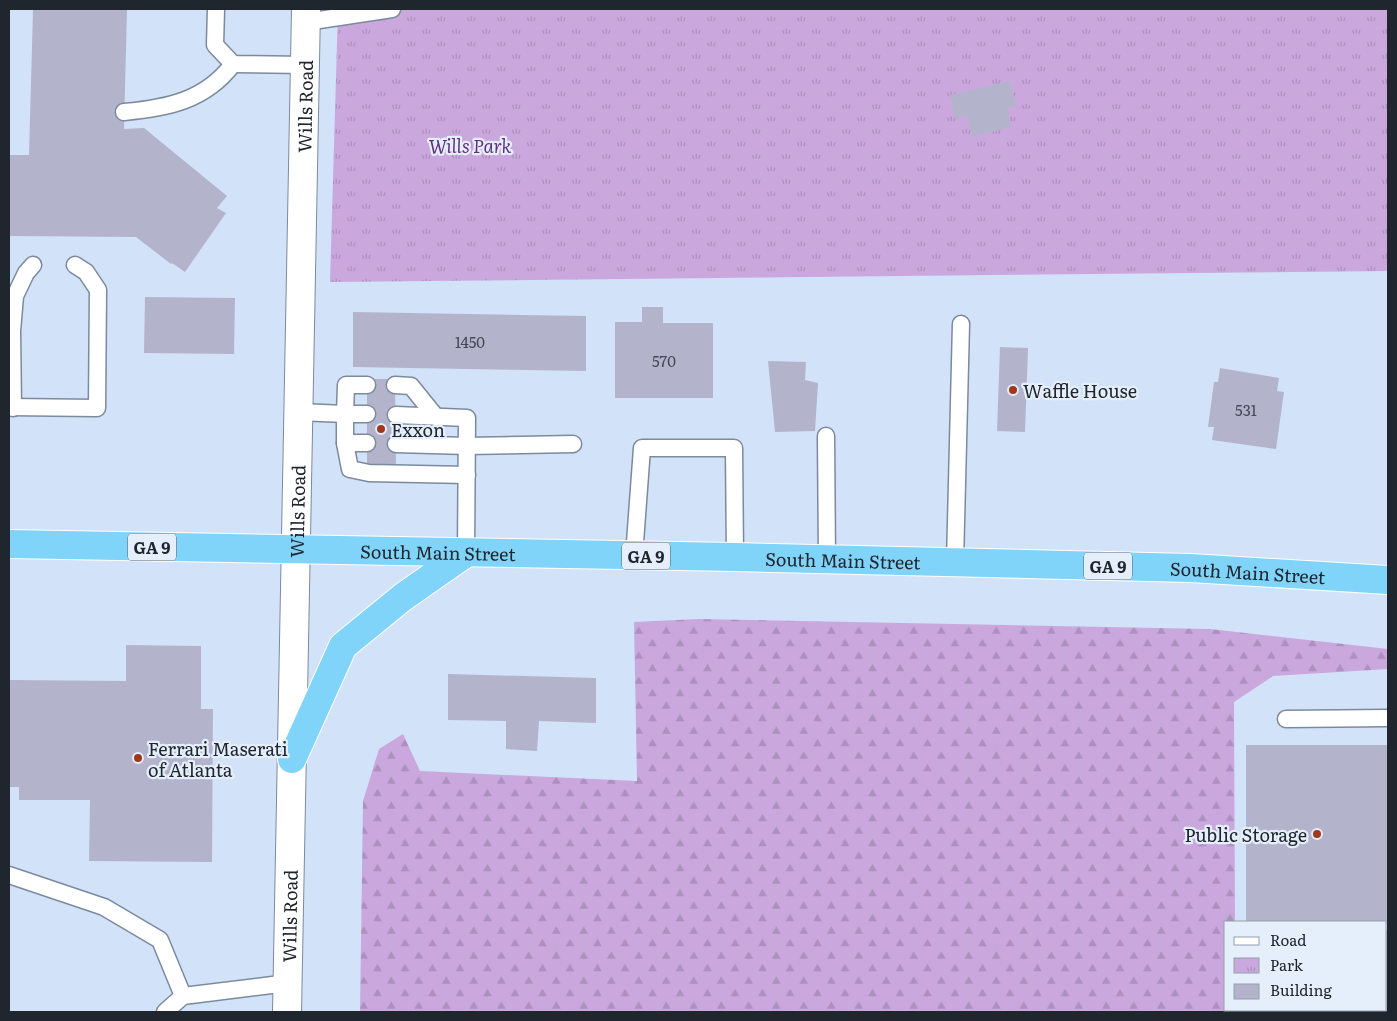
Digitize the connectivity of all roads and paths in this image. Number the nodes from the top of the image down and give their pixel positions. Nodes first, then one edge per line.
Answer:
1 (216, 9) edge
2 (392, 9) edge
3 (306, 16) edge
4 (233, 64) junction
5 (305, 65) junction
6 (124, 112) dead end
7 (34, 265) dead end
8 (75, 265) dead end
9 (961, 324) dead end
10 (367, 385) dead end
11 (395, 385) dead end
12 (11, 407) edge
13 (298, 412) junction
14 (346, 414) junction
15 (367, 414) dead end
16 (396, 415) dead end
17 (436, 418) junction
18 (826, 436) dead end
19 (345, 443) junction
20 (367, 444) dead end
21 (396, 444) dead end
22 (573, 444) dead end
23 (467, 446) junction
24 (467, 475) junction
25 (9, 544) edge
26 (296, 549) junction
27 (466, 553) junction
28 (634, 556) junction
29 (735, 558) junction
30 (827, 560) junction
31 (955, 562) junction
32 (1388, 580) edge
33 (1388, 718) edge
34 (1286, 719) dead end
35 (292, 759) junction
36 (9, 875) edge
37 (288, 984) junction
38 (184, 996) junction
39 (165, 1012) edge
40 (287, 1012) edge

1 - 4 lane
2 - 3 lane
3 - 5 street, Wills Road
4 - 5 lane
4 - 6 lane
5 - 13 street, Wills Road
7 - 12 lane
8 - 12 lane
9 - 31 lane
10 - 14 lane
11 - 17 lane
13 - 14 lane
13 - 26 street, Wills Road
14 - 15 lane
14 - 19 lane
16 - 17 lane
17 - 23 lane
18 - 30 lane
19 - 20 lane
19 - 24 lane
21 - 23 lane
22 - 23 lane
23 - 24 lane
24 - 27 lane
25 - 26 highway, GA 9
26 - 27 highway, South Main Street / GA 9
26 - 35 street, Wills Road
27 - 28 highway, South Main Street / GA 9
27 - 35 highway
28 - 29 highway, South Main Street / GA 9
28 - 29 lane
29 - 30 highway, South Main Street / GA 9
30 - 31 highway, South Main Street / GA 9
31 - 32 highway, South Main Street / GA 9
33 - 34 lane
35 - 37 street, Wills Road
36 - 38 lane
37 - 38 lane
37 - 40 street, Wills Road
38 - 39 lane

